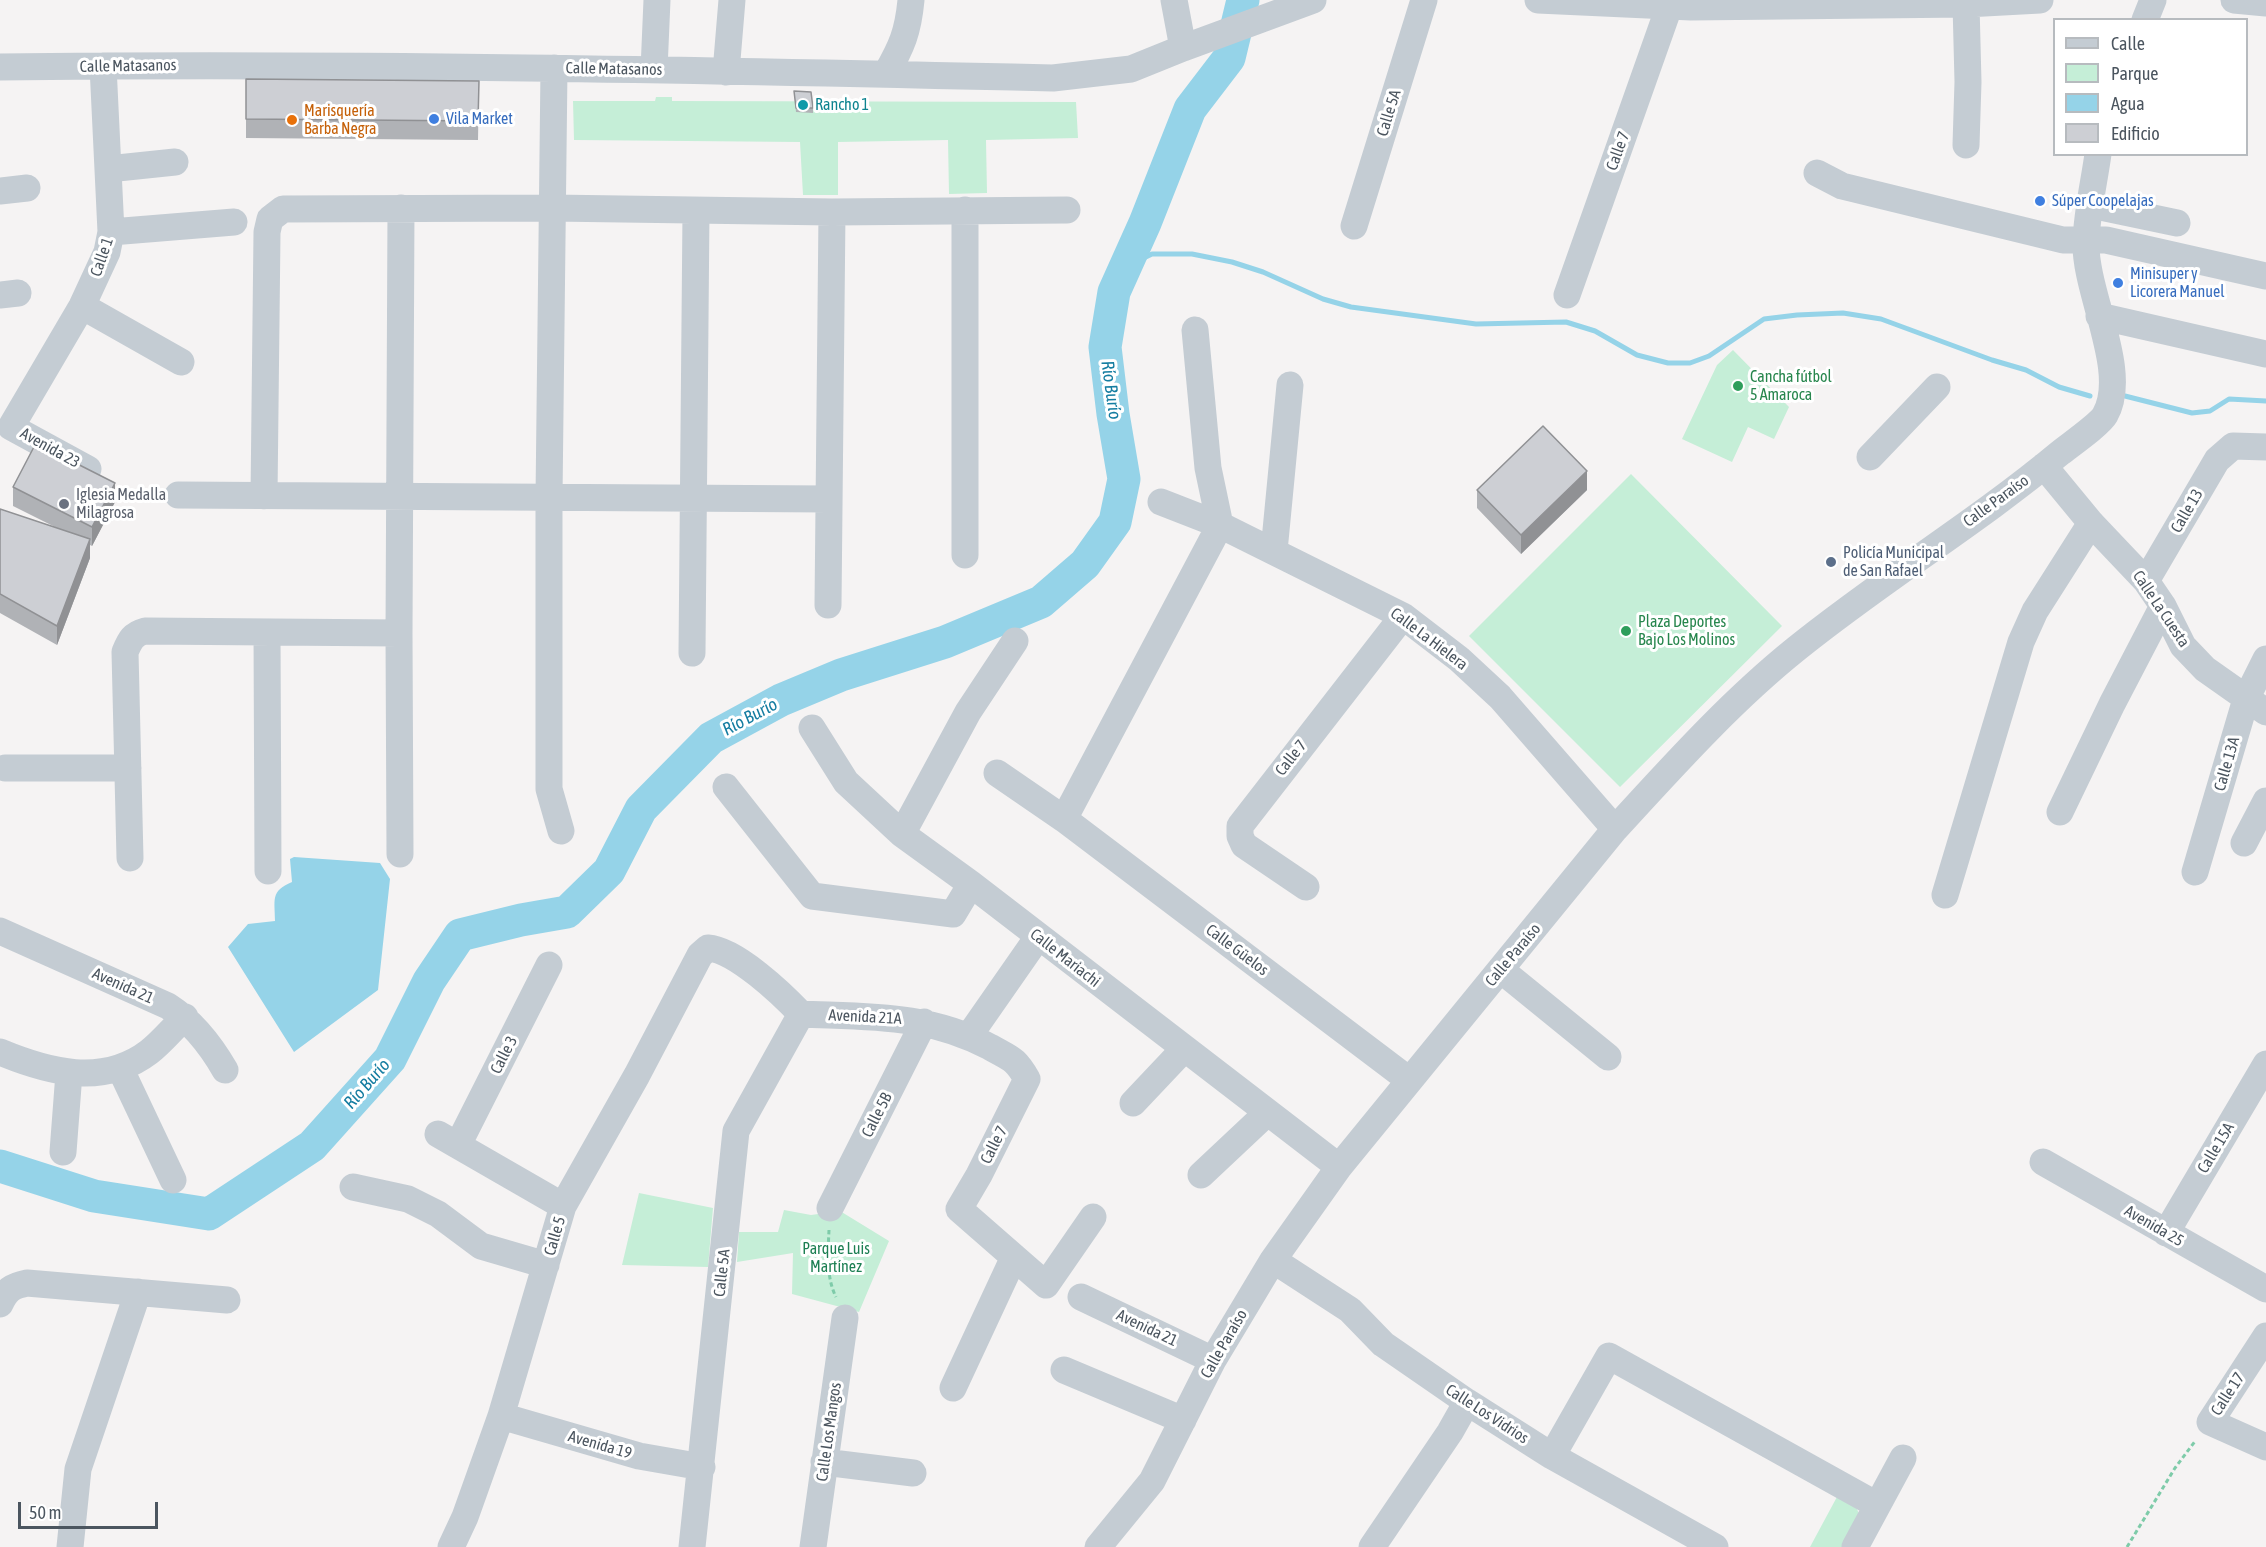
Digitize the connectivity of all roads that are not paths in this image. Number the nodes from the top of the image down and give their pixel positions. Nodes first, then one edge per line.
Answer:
1 (657, 0) edge
2 (732, 0) edge
3 (910, 0) edge
4 (1174, 0) edge
5 (1313, 0) edge
6 (1424, 0) edge
7 (1538, 0) edge
8 (2040, 0) edge
9 (2153, 0) edge
10 (2234, 0) edge
11 (1564, 1) edge
12 (1924, 2) edge
13 (2266, 3) edge
14 (1966, 4) junction
15 (1669, 7) junction
16 (2146, 18) edge
17 (1183, 48) junction
18 (103, 66) junction
19 (0, 67) edge
20 (554, 68) junction
21 (654, 70) junction
22 (726, 72) junction
23 (886, 74) junction
24 (1966, 145) dead end
25 (2098, 156) edge
26 (175, 162) dead end
27 (108, 169) junction
28 (1817, 173) dead end
29 (27, 188) dead end
30 (0, 191) edge
31 (2091, 205) junction
32 (401, 208) junction
33 (552, 208) junction
34 (965, 210) junction
35 (1067, 210) dead end
36 (696, 211) junction
37 (832, 212) junction
38 (234, 222) dead end
39 (2177, 223) dead end
40 (1354, 226) dead end
41 (111, 232) junction
42 (2086, 241) junction
43 (2266, 276) edge
44 (1567, 295) dead end
45 (82, 306) junction
46 (2098, 316) junction
47 (1195, 330) dead end
48 (2266, 354) edge
49 (182, 362) dead end
50 (1290, 385) dead end
51 (1937, 387) dead end
52 (27, 403) joint
53 (6, 416) edge
54 (2266, 447) edge
55 (1870, 457) dead end
56 (2044, 466) junction
57 (88, 469) edge
58 (178, 495) dead end
59 (264, 496) junction
60 (399, 496) junction
61 (549, 498) junction
62 (830, 499) junction
63 (693, 500) junction
64 (1161, 502) dead end
65 (2091, 523) junction
66 (1220, 525) junction
67 (1274, 551) junction
68 (965, 555) dead end
69 (2146, 581) junction
70 (828, 604) dead end
71 (2163, 606) junction
72 (1402, 616) junction
73 (267, 632) junction
74 (399, 633) junction
75 (1015, 641) dead end
76 (692, 653) dead end
77 (2266, 659) edge
78 (2256, 705) edge
79 (812, 728) dead end
80 (5, 768) dead end
81 (128, 768) junction
82 (998, 773) dead end
83 (726, 787) dead end
84 (2266, 801) edge
85 (2060, 812) dead end
86 (1064, 819) junction
87 (1615, 829) junction
88 (561, 831) dead end
89 (902, 834) junction
90 (2244, 843) dead end
91 (400, 854) dead end
92 (130, 858) dead end
93 (268, 871) dead end
94 (2195, 872) dead end
95 (971, 884) junction
96 (1306, 887) dead end
97 (1945, 895) dead end
98 (0, 931) edge
99 (1038, 937) junction
100 (549, 965) dead end
101 (1500, 970) junction
102 (801, 1014) junction
103 (185, 1017) junction
104 (924, 1022) junction
105 (969, 1036) junction
106 (1184, 1049) junction
107 (1608, 1057) dead end
108 (2, 1060) edge
109 (2266, 1065) edge
110 (120, 1068) junction
111 (225, 1070) dead end
112 (69, 1073) junction
113 (1027, 1079) joint
114 (1409, 1080) junction
115 (1133, 1103) dead end
116 (1268, 1113) junction
117 (63, 1152) dead end
118 (2043, 1162) dead end
119 (1339, 1167) junction
120 (1201, 1175) dead end
121 (173, 1180) dead end
122 (353, 1186) dead end
123 (563, 1206) junction
124 (830, 1208) road end
125 (1093, 1217) dead end
126 (2166, 1233) junction
127 (1014, 1257) junction
128 (1273, 1260) junction
129 (546, 1265) junction
130 (2266, 1289) edge
131 (138, 1292) junction
132 (1081, 1297) dead end
133 (227, 1300) dead end
134 (0, 1304) edge
135 (845, 1318) road end
136 (2266, 1336) edge
137 (1213, 1360) junction
138 (1064, 1370) dead end
139 (953, 1388) dead end
140 (1467, 1402) junction
141 (501, 1416) junction
142 (1183, 1420) junction
143 (2266, 1447) edge
144 (1552, 1456) junction
145 (1903, 1458) dead end
146 (824, 1462) junction
147 (702, 1467) junction
148 (913, 1473) dead end
149 (1877, 1506) junction
150 (70, 1547) edge
151 (451, 1547) edge
152 (692, 1547) edge
153 (813, 1547) edge
154 (1098, 1547) edge
155 (1372, 1547) edge
156 (1714, 1547) edge
157 (1855, 1547) edge

1 - 21 street
2 - 22 street
3 - 23 street
4 - 17 street
5 - 17 street, Calle Matasanos
6 - 40 street, Calle 5A
7 - 11 street
8 - 14 street
9 - 16 street
10 - 13 street
11 - 15 street
12 - 14 street
12 - 15 street
14 - 24 street
15 - 44 street, Calle 7
17 - 23 street, Calle Matasanos
18 - 19 street, Calle Matasanos
18 - 20 street, Calle Matasanos
18 - 27 street, Calle 1
20 - 21 street, Calle Matasanos
20 - 33 street
21 - 22 street, Calle Matasanos
22 - 23 street, Calle Matasanos
25 - 31 street
26 - 27 street
27 - 41 street, Calle 1
28 - 42 street
29 - 30 street
31 - 39 street
31 - 42 street
32 - 33 street
32 - 59 street
32 - 60 street
33 - 36 street
33 - 61 street
34 - 35 street
34 - 37 street
34 - 68 street
36 - 37 street
36 - 63 street
37 - 62 street
38 - 41 street
41 - 45 street, Calle 1
42 - 43 street
42 - 46 street
45 - 49 street
45 - 52 street, Calle 1
46 - 48 street
46 - 56 street, Calle Paraíso
47 - 66 street
50 - 67 street
51 - 55 street
52 - 53 street, Avenida 23
53 - 57 street, Avenida 23
54 - 69 street, Calle 13
56 - 65 street, Calle La Cuesta
56 - 87 street, Calle Paraíso
58 - 59 street
59 - 60 street
60 - 61 street
60 - 74 street
61 - 63 street
61 - 88 street
62 - 63 street
62 - 70 street
63 - 76 street
64 - 66 street, Calle La Hielera
65 - 69 street, Calle La Cuesta
65 - 97 street
66 - 67 street, Calle La Hielera
66 - 86 street
67 - 72 street, Calle La Hielera
69 - 71 street, Calle La Cuesta
71 - 78 street, Calle La Cuesta
71 - 85 street
72 - 87 street, Calle La Hielera
72 - 96 street, Calle 7
73 - 74 street
73 - 81 street
73 - 93 street
74 - 91 street
75 - 89 street
77 - 78 street, Calle 13A
78 - 94 street, Calle 13A
79 - 89 street, Calle Mariachi
80 - 81 street
81 - 92 street
82 - 86 street, Calle Güelos
83 - 95 street
84 - 90 street
86 - 114 street, Calle Güelos
87 - 101 street, Calle Paraíso
89 - 95 street, Calle Mariachi
95 - 99 street, Calle Mariachi
98 - 103 street, Avenida 21
99 - 105 street
99 - 106 street, Calle Mariachi
100 - 123 street, Calle 3
101 - 107 street
101 - 114 street, Calle Paraíso
102 - 104 street, Avenida 21A
102 - 123 street, Calle 5
102 - 147 street, Calle 5A
103 - 110 street
103 - 111 street, Avenida 21
104 - 105 street, Avenida 21A
104 - 124 street, Calle 5B
105 - 113 street, Avenida 21A
106 - 115 street
106 - 116 street, Calle Mariachi
108 - 112 street
109 - 126 street, Calle 15A
110 - 112 street
110 - 121 street
112 - 117 street
113 - 127 street, Calle 7
114 - 119 street, Calle Paraíso
116 - 119 street, Calle Mariachi
116 - 120 street
118 - 126 street, Avenida 25
119 - 128 street, Calle Paraíso
122 - 129 street
123 - 129 street, Calle 5
125 - 127 street
126 - 130 street, Avenida 25
127 - 139 street
128 - 137 street, Calle Paraíso
128 - 140 street, Calle Los Vidrios
129 - 141 street, Calle 5
131 - 133 street
131 - 134 street
131 - 150 street
132 - 137 street, Avenida 21
135 - 146 street, Calle Los Mangos
136 - 143 street, Calle 17
137 - 142 street, Calle Paraíso
138 - 142 street
140 - 144 street, Calle Los Vidrios
140 - 155 street
141 - 147 street, Avenida 19
141 - 151 street, Calle 5
142 - 154 street, Calle Paraíso
144 - 149 street
144 - 156 street, Calle Los Vidrios
145 - 149 street
146 - 148 street
146 - 153 street, Calle Los Mangos
147 - 152 street, Calle 5A
149 - 157 street

